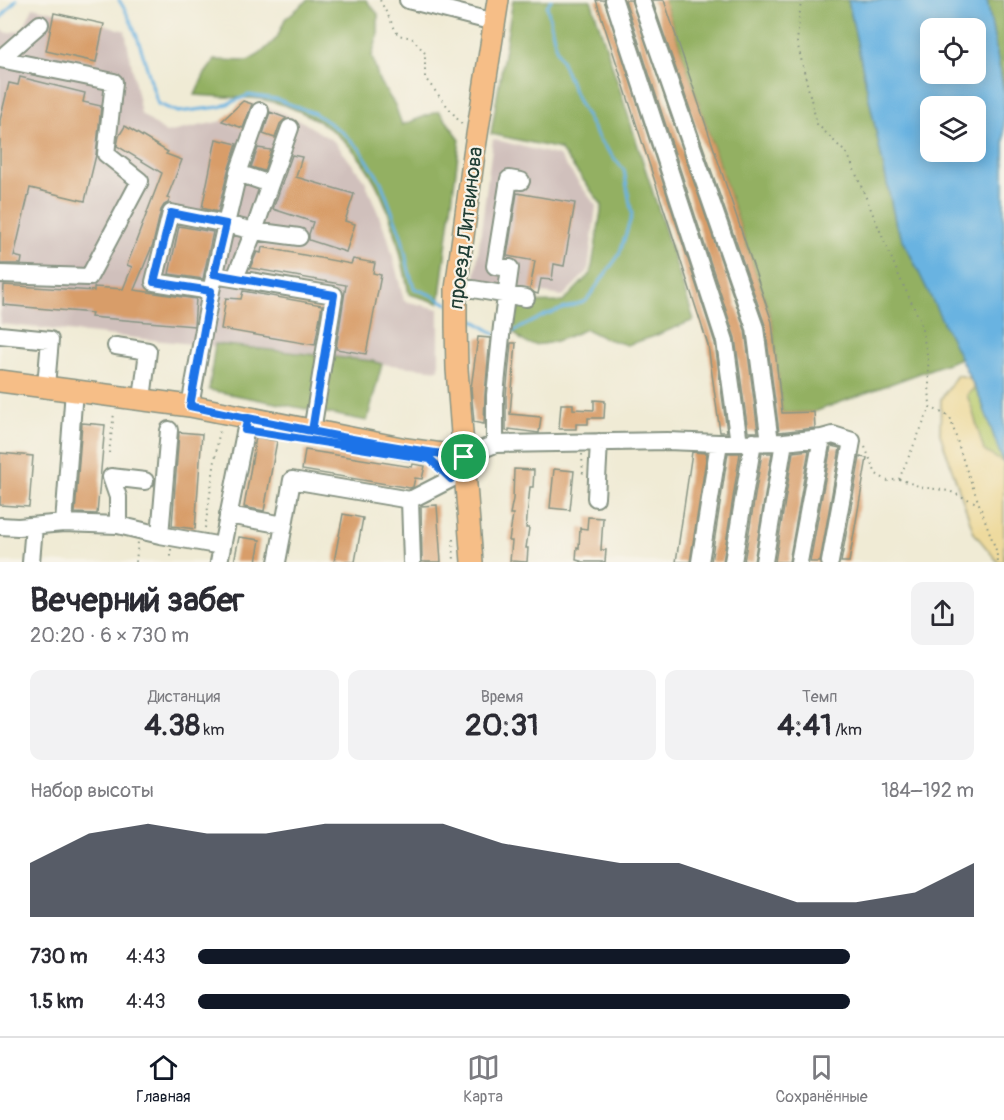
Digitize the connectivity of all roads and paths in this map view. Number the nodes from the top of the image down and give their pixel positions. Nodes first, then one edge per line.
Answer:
1 (381, 0) edge
2 (408, 0) edge
3 (498, 0) edge
4 (614, 0) edge
5 (641, 0) edge
6 (801, 0) edge
7 (494, 22) junction
8 (40, 24) dead end
9 (0, 59) edge
10 (260, 111) dead end
11 (290, 128) dead end
12 (476, 142) junction
13 (238, 173) junction
14 (521, 181) dead end
15 (270, 184) junction
16 (226, 224) junction
17 (254, 231) junction
18 (299, 237) dead end
19 (0, 274) edge
20 (234, 278) junction
21 (213, 283) junction
22 (456, 289) junction
23 (506, 295) junction
24 (526, 298) dead end
25 (0, 334) edge
26 (117, 346) dead end
27 (0, 381) edge
28 (46, 386) junction
29 (74, 390) junction
30 (142, 399) junction
31 (190, 406) junction
32 (930, 407) junction
33 (114, 410) dead end
34 (248, 418) junction
35 (220, 426) dead end
36 (169, 430) dead end
37 (312, 431) junction
38 (822, 438) junction
39 (852, 441) junction
40 (598, 442) junction
41 (761, 442) junction
42 (719, 443) junction
43 (495, 444) junction
44 (577, 444) junction
45 (109, 453) dead end
46 (464, 457) junction
47 (583, 477) dead end
48 (899, 479) junction
49 (145, 481) dead end
50 (596, 498) dead end
51 (410, 500) junction
52 (981, 505) junction
53 (228, 515) junction
54 (64, 523) junction
55 (117, 525) junction
56 (284, 525) junction
57 (0, 526) edge
58 (34, 526) junction
59 (139, 530) junction
60 (160, 535) junction
61 (453, 536) dead end
62 (202, 543) junction
63 (220, 554) edge
64 (32, 562) edge
65 (136, 562) edge
66 (277, 562) edge
67 (412, 562) edge
68 (454, 562) edge
69 (472, 562) edge
70 (700, 562) edge
71 (733, 562) edge
72 (764, 562) edge
73 (799, 562) edge
74 (830, 562) edge
75 (998, 562) edge

1 - 12 path
2 - 7 street
3 - 7 main road, проезд Литвинова
4 - 41 street
5 - 41 street
6 - 32 path
7 - 12 main road, проезд Литвинова
8 - 9 street
9 - 19 street
10 - 13 street
11 - 15 street
12 - 22 main road, проезд Литвинова
13 - 15 street
13 - 16 street
14 - 23 street
15 - 17 street
16 - 17 street
16 - 21 street
16 - 21 street
17 - 18 street
17 - 20 street
20 - 21 street
20 - 37 street
21 - 31 street
22 - 23 street
22 - 46 main road, проезд Литвинова
23 - 24 street
23 - 43 street
25 - 28 street
26 - 30 street
27 - 28 main road
28 - 29 main road
29 - 30 main road
29 - 54 street
30 - 31 main road
31 - 34 main road
32 - 48 path
32 - 52 path
33 - 45 path
34 - 37 main road
34 - 53 street
35 - 62 path
36 - 60 street
37 - 46 main road
38 - 39 street
38 - 41 street
38 - 73 street
39 - 48 path
39 - 74 street
40 - 42 street
40 - 44 street
40 - 50 street
41 - 42 street
41 - 71 street
41 - 72 street
42 - 70 street
43 - 44 street
43 - 46 street
44 - 47 path
46 - 51 street
46 - 69 main road, проезд Литвинова
48 - 52 path
49 - 55 street
51 - 56 street
51 - 67 street
52 - 75 path
53 - 56 street
53 - 63 street
54 - 55 street
54 - 58 street
55 - 59 street
56 - 66 street
57 - 58 street
58 - 64 street
59 - 60 street
59 - 65 path
60 - 62 street
61 - 68 path
62 - 63 street

